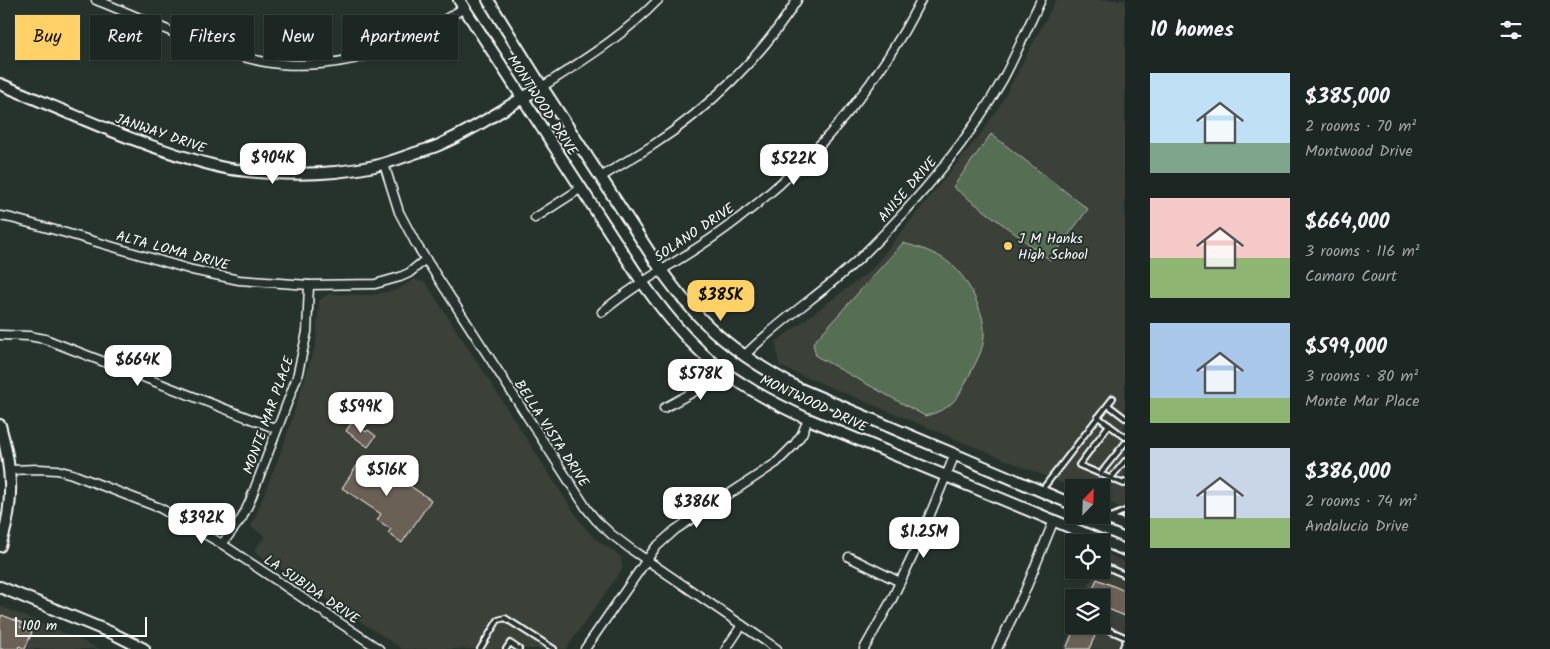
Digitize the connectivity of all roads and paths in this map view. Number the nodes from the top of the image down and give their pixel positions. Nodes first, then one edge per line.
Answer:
1 (96, 0) edge
2 (488, 0) edge
3 (658, 0) edge
4 (797, 0) edge
5 (921, 0) edge
6 (1041, 0) edge
7 (462, 4) edge
8 (0, 84) edge
9 (542, 87) junction
10 (521, 98) junction
11 (384, 164) junction
12 (601, 177) junction
13 (580, 189) junction
14 (0, 216) edge
15 (535, 218) dead end
16 (426, 259) junction
17 (661, 270) junction
18 (642, 282) junction
19 (309, 285) junction
20 (602, 312) dead end
21 (0, 335) edge
22 (744, 356) junction
23 (722, 370) junction
24 (1113, 398) dead end
25 (1108, 405) junction
26 (664, 408) dead end
27 (1098, 417) junction
28 (1125, 418) edge
29 (808, 419) junction
30 (0, 424) edge
31 (1109, 425) junction
32 (277, 429) junction
33 (1125, 437) edge
34 (1125, 443) edge
35 (955, 454) junction
36 (1125, 461) edge
37 (10, 470) junction
38 (1100, 474) junction
39 (946, 475) junction
40 (1111, 478) junction
41 (1125, 482) edge
42 (1041, 491) junction
43 (1065, 500) edge
44 (1125, 511) edge
45 (1110, 515) edge
46 (1054, 520) junction
47 (1110, 520) edge
48 (1125, 526) edge
49 (222, 544) junction
50 (0, 546) edge
51 (1125, 550) edge
52 (849, 557) dead end
53 (647, 559) junction
54 (1110, 569) edge
55 (1125, 575) edge
56 (900, 582) junction
57 (0, 586) edge
58 (742, 625) junction
59 (1110, 631) edge
60 (1125, 637) edge
61 (1125, 642) edge
62 (144, 649) edge
63 (379, 649) edge
64 (480, 649) edge
65 (506, 649) edge
66 (519, 649) edge
67 (554, 649) edge
68 (585, 649) edge
69 (726, 649) edge
70 (777, 649) edge
71 (864, 649) edge
72 (997, 649) edge
73 (1122, 649) edge

1 - 7 street
2 - 9 main road, MONTWOOD DRIVE
3 - 9 street
4 - 12 street
5 - 17 street, SOLANO DRIVE
6 - 22 street, ANISE DRIVE
7 - 10 main road, MONTWOOD DRIVE
8 - 11 main road, JANWAY DRIVE
9 - 10 main road, JANWAY DRIVE
9 - 12 main road, MONTWOOD DRIVE
10 - 11 main road, JANWAY DRIVE
10 - 13 main road, MONTWOOD DRIVE
11 - 16 street, BELLA VISTA DRIVE
12 - 17 main road, MONTWOOD DRIVE
13 - 15 street
13 - 18 main road, MONTWOOD DRIVE
14 - 19 street, ALTA LOMA DRIVE
16 - 19 street, ALTA LOMA DRIVE
16 - 53 street, BELLA VISTA DRIVE
17 - 18 street, SOLANO DRIVE
17 - 22 main road, MONTWOOD DRIVE
18 - 20 street, SOLANO DRIVE
18 - 23 main road, MONTWOOD DRIVE
19 - 32 street, MONTE MAR PLACE
21 - 32 street
22 - 35 main road, MONTWOOD DRIVE
23 - 26 street
23 - 29 main road, MONTWOOD DRIVE
24 - 25 lane
25 - 27 lane
25 - 28 lane
27 - 31 lane
27 - 42 lane
29 - 39 main road, MONTWOOD DRIVE
29 - 53 street
30 - 37 main road
31 - 33 lane
31 - 38 lane
32 - 49 street, MONTE MAR PLACE
34 - 38 lane
35 - 39 street
35 - 42 main road, MONTWOOD DRIVE
36 - 40 lane
37 - 49 street, LA SUBIDA DRIVE
37 - 50 main road
38 - 40 lane
39 - 46 main road, MONTWOOD DRIVE
39 - 56 street
40 - 41 lane
42 - 43 main road, MONTWOOD DRIVE
44 - 45 lane
46 - 51 main road, MONTWOOD DRIVE
46 - 72 street
47 - 48 main road
49 - 63 street, LA SUBIDA DRIVE
52 - 56 street
53 - 58 street, BELLA VISTA DRIVE
53 - 68 street
54 - 55 lane
56 - 71 street
57 - 62 main road
58 - 69 street
58 - 70 street, BELLA VISTA DRIVE
59 - 60 lane
61 - 73 lane
64 - 67 lane
65 - 66 lane

